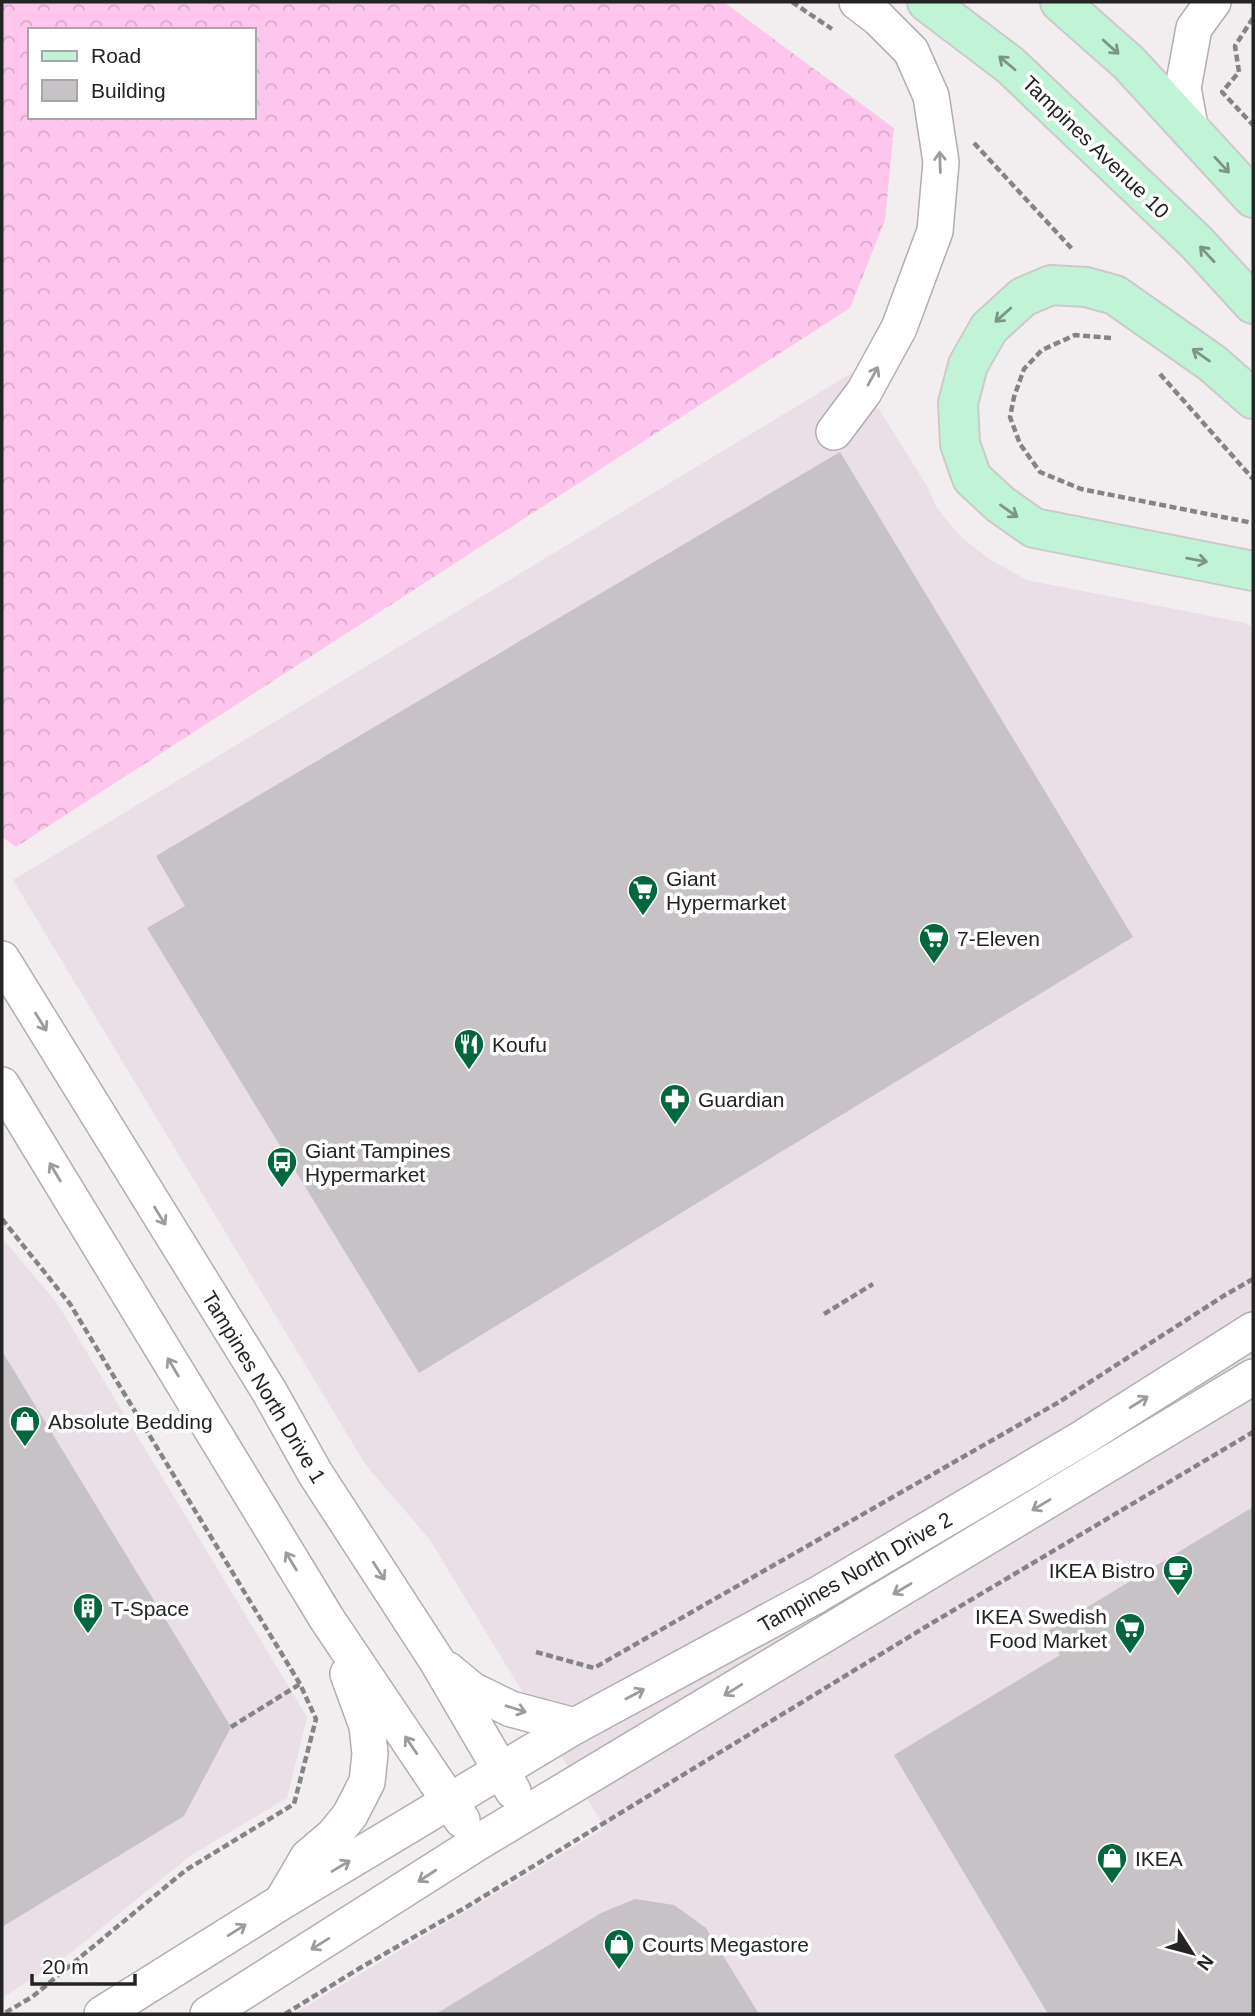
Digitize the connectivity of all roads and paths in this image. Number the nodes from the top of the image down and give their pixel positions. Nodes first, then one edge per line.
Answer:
1 (857, 2) edge
2 (926, 2) edge
3 (1059, 2) edge
4 (1213, 2) edge
5 (1253, 18) edge
6 (1253, 125) edge
7 (1191, 132) junction
8 (1253, 198) edge
9 (1115, 295) junction
10 (1253, 304) edge
11 (1155, 369) dead end
12 (1253, 399) edge
13 (834, 432) dead end
14 (1253, 479) edge
15 (1253, 523) edge
16 (1253, 571) edge
17 (3, 963) edge
18 (2, 1085) edge
19 (2, 1219) edge
20 (1253, 1279) edge
21 (873, 1284) dead end
22 (824, 1314) dead end
23 (1253, 1330) edge
24 (1253, 1377) edge
25 (1253, 1432) edge
26 (327, 1619) junction
27 (536, 1653) dead end
28 (438, 1661) junction
29 (300, 1684) junction
30 (575, 1726) junction
31 (231, 1727) dead end
32 (501, 1770) junction
33 (449, 1801) junction
34 (527, 1815) junction
35 (477, 1843) junction
36 (283, 1901) junction
37 (4, 2014) edge
38 (102, 2014) edge
39 (208, 2014) edge
40 (285, 2014) edge

13 -> 1 street
10 -> 2 main road, Tampines Avenue 10
3 -> 7 main road
4 - 7 street
5 - 6 path
7 -> 8 main road
12 -> 9 main road
9 - 15 path
9 -> 16 main road
11 - 14 path
17 -> 28 street, Tampines North Drive 1
26 -> 18 street
19 - 29 path
20 - 27 path
21 - 22 path
30 -> 23 street, Tampines North Drive 2
24 -> 34 street, Tampines North Drive 2
25 - 40 path
33 -> 26 street
26 - 36 street
28 -> 30 street
28 - 32 street, Tampines North Drive 1
29 - 31 path
29 - 37 path
30 - 32 street, Tampines North Drive 2
32 - 33 street, Tampines North Drive 2
32 - 34 street, Tampines North Drive 1
33 - 35 street
36 -> 33 street, Tampines North Drive 2
34 - 35 street, Tampines North Drive 2
35 -> 39 street, Tampines North Drive 2
38 -> 36 street, Tampines North Drive 2

